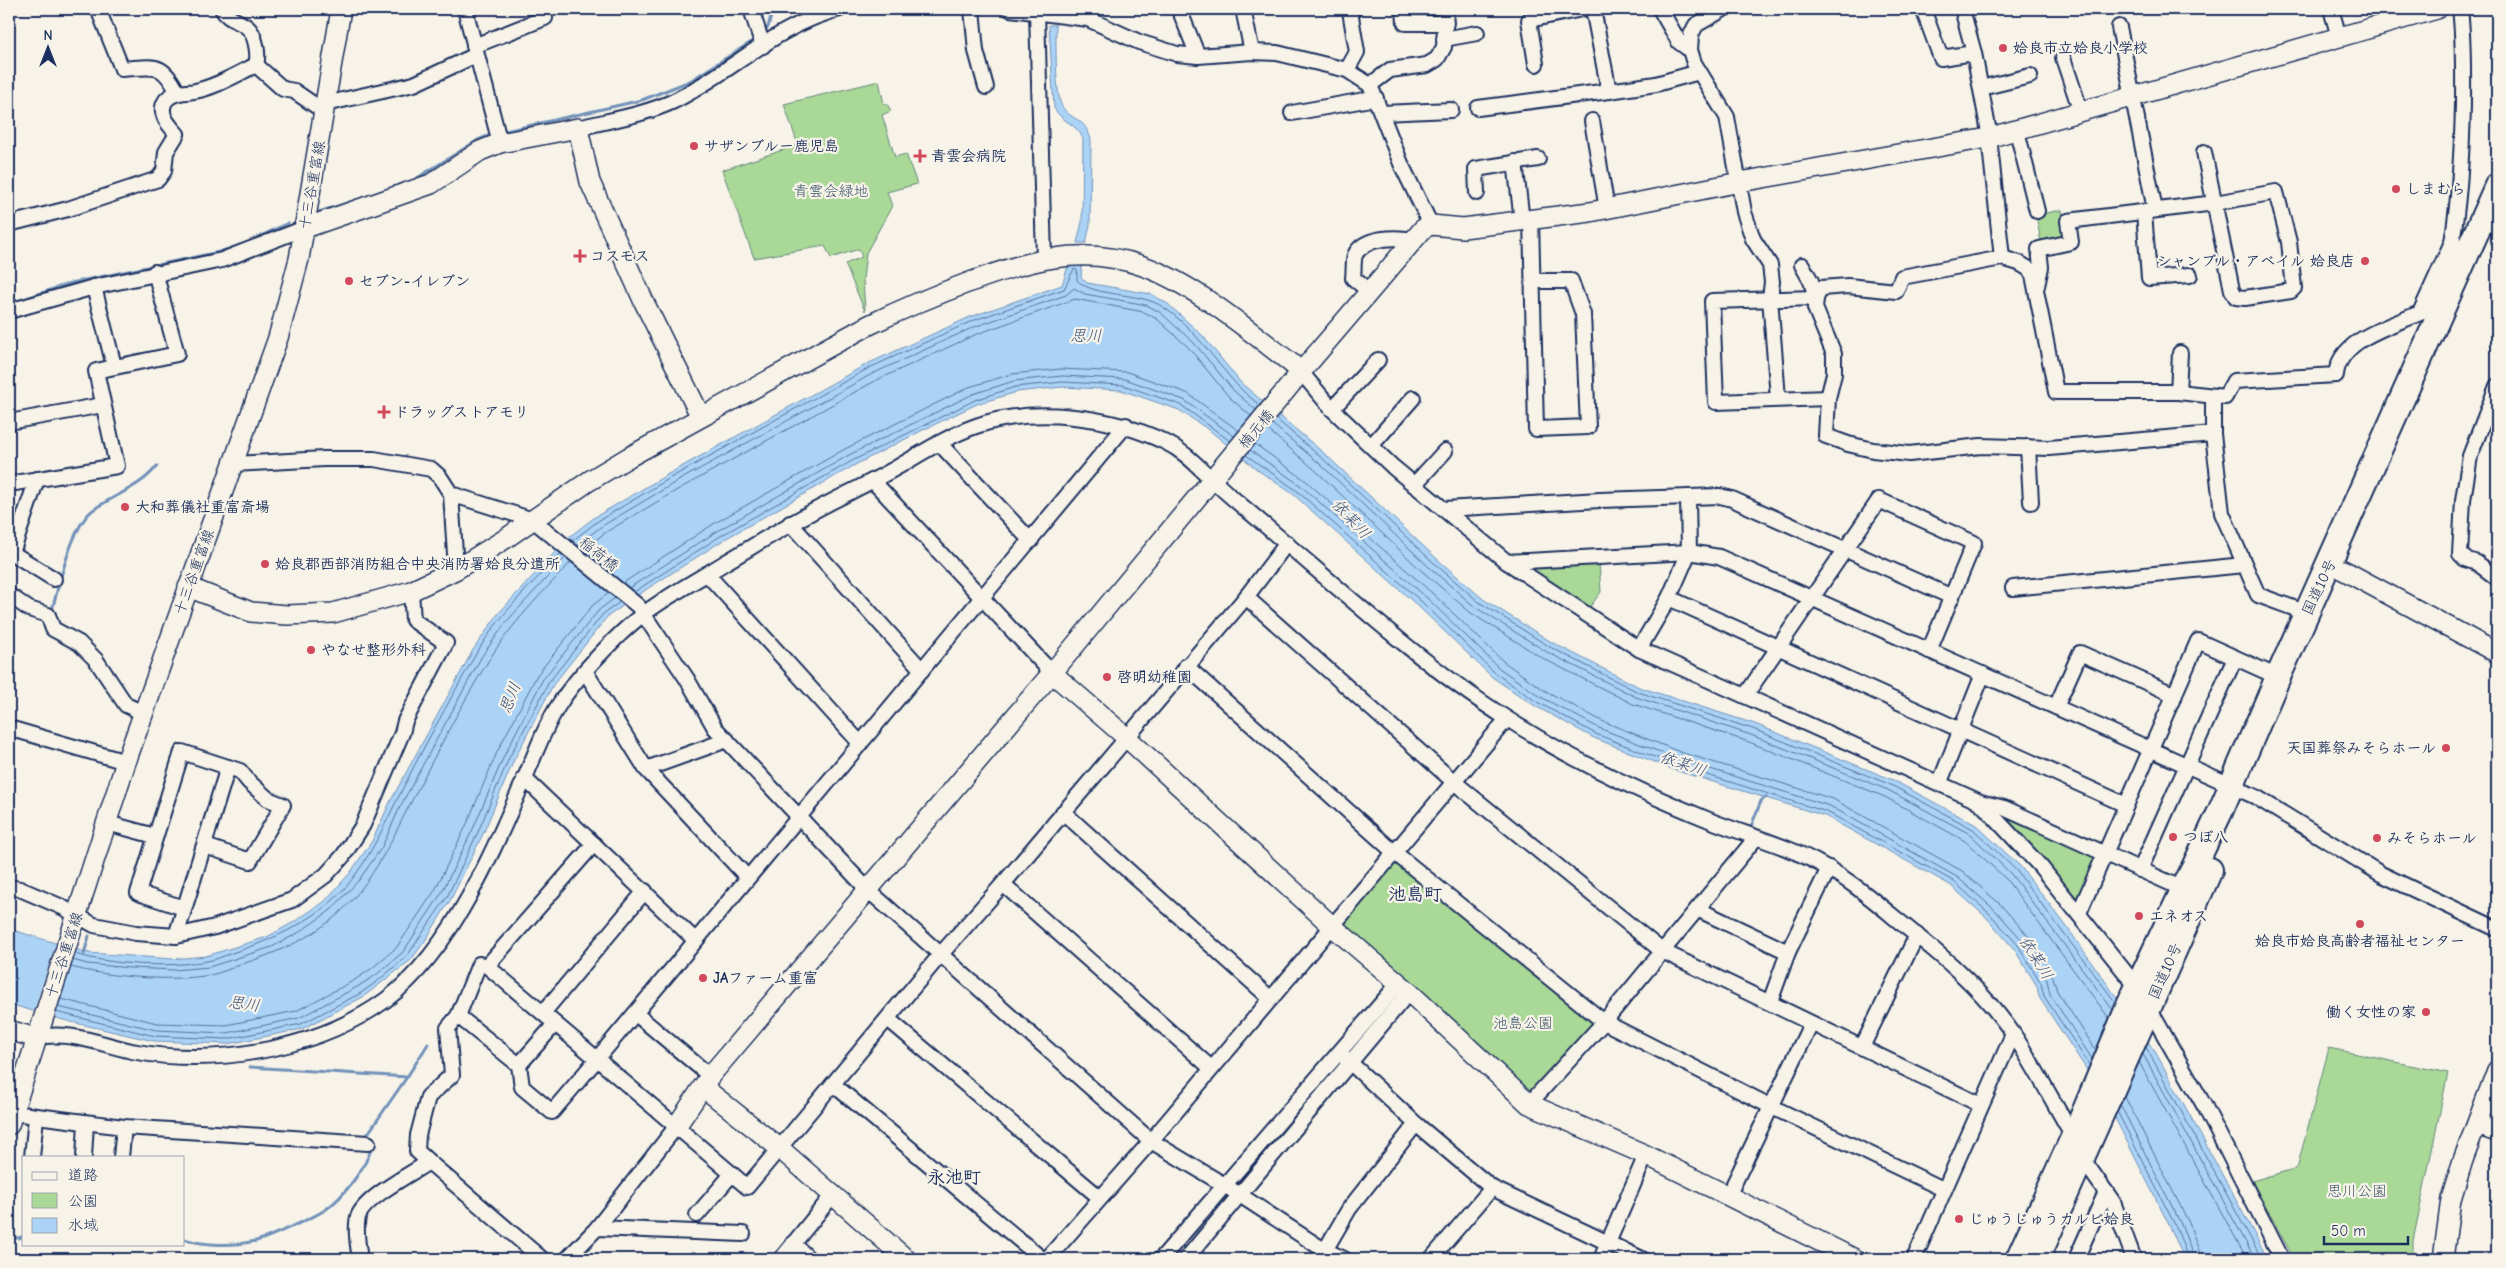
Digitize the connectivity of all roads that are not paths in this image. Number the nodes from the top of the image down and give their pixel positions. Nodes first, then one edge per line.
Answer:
1 (98, 9) edge
2 (222, 9) edge
3 (341, 9) edge
4 (465, 9) edge
5 (541, 9) edge
6 (751, 9) edge
7 (840, 9) edge
8 (972, 9) edge
9 (1010, 9) edge
10 (1179, 9) edge
11 (1243, 9) edge
12 (1404, 9) edge
13 (1446, 9) edge
14 (1582, 9) edge
15 (1593, 9) edge
16 (1660, 9) edge
17 (1724, 9) edge
18 (1923, 9) edge
19 (1962, 9) edge
20 (2331, 9) edge
21 (2438, 9) edge
22 (2460, 9) edge
23 (1350, 11) dead end
24 (1037, 12) junction
25 (2404, 14) edge
26 (1446, 24) junction
27 (2119, 27) dead end
28 (1477, 34) dead end
29 (2339, 37) junction
30 (1444, 39) junction
31 (763, 44) junction
32 (475, 50) junction
33 (1690, 50) junction
34 (1252, 52) junction
35 (1974, 53) junction
36 (1198, 56) junction
37 (2063, 58) dead end
38 (1536, 64) dead end
39 (256, 65) junction
40 (1347, 70) junction
41 (1700, 72) junction
42 (2030, 76) dead end
43 (986, 87) dead end
44 (1981, 88) junction
45 (1373, 91) junction
46 (1609, 91) junction
47 (178, 93) junction
48 (2133, 96) junction
49 (326, 105) junction
50 (1478, 108) dead end
51 (1451, 110) dead end
52 (1292, 112) dead end
53 (1382, 112) junction
54 (2081, 112) junction
55 (1592, 121) dead end
56 (578, 128) junction
57 (2017, 130) junction
58 (498, 135) junction
59 (1988, 138) junction
60 (2204, 152) dead end
61 (1538, 158) dead end
62 (1515, 162) junction
63 (1740, 182) junction
64 (2497, 186) edge
65 (1476, 193) dead end
66 (2215, 203) junction
67 (1607, 209) junction
68 (2037, 211) dead end
69 (2149, 211) junction
70 (1526, 220) junction
71 (9, 224) edge
72 (2497, 224) edge
73 (1431, 226) junction
74 (305, 228) junction
75 (1413, 240) junction
76 (2460, 246) junction
77 (1044, 258) junction
78 (2002, 258) junction
79 (1802, 265) dead end
80 (155, 272) junction
81 (2190, 275) dead end
82 (1533, 281) junction
83 (94, 287) junction
84 (2036, 288) junction
85 (1370, 292) junction
86 (1770, 298) junction
87 (1816, 298) junction
88 (9, 311) edge
89 (2180, 353) dead end
90 (1378, 360) dead end
91 (114, 366) junction
92 (1297, 378) junction
93 (2497, 386) edge
94 (2178, 392) junction
95 (2213, 397) junction
96 (1413, 398) dead end
97 (1778, 398) junction
98 (1828, 398) junction
99 (104, 405) junction
100 (1332, 409) junction
101 (701, 417) junction
102 (9, 422) edge
103 (1126, 426) junction
104 (2213, 434) junction
105 (939, 443) junction
106 (1371, 446) junction
107 (2028, 447) junction
108 (1445, 451) dead end
109 (233, 464) junction
110 (1216, 477) junction
111 (37, 480) junction
112 (873, 481) junction
113 (9, 484) edge
114 (1414, 485) junction
115 (451, 494) junction
116 (1688, 497) junction
117 (2031, 502) dead end
118 (1444, 509) junction
119 (790, 523) junction
120 (537, 524) junction
121 (1031, 541) junction
122 (1287, 544) junction
123 (1846, 549) junction
124 (11, 552) edge
125 (1689, 552) junction
126 (1507, 562) junction
127 (2244, 565) junction
128 (456, 570) junction
129 (2343, 570) junction
130 (707, 574) junction
131 (2497, 578) edge
132 (54, 579) dead end
133 (188, 588) junction
134 (2013, 588) dead end
135 (411, 591) junction
136 (9, 595) edge
137 (1952, 596) junction
138 (1246, 597) junction
139 (1814, 597) junction
140 (1669, 598) junction
141 (982, 600) junction
142 (641, 609) junction
143 (2307, 613) junction
144 (1778, 648) junction
145 (1639, 649) junction
146 (1929, 651) junction
147 (2497, 653) edge
148 (2236, 658) junction
149 (1186, 666) junction
150 (922, 670) junction
151 (585, 671) junction
152 (1052, 673) junction
153 (1984, 674) junction
154 (2278, 677) junction
155 (2175, 695) junction
156 (1745, 696) junction
157 (2056, 707) junction
158 (143, 713) junction
159 (1507, 719) junction
160 (9, 728) edge
161 (1961, 730) junction
162 (1126, 737) junction
163 (727, 740) junction
164 (860, 743) junction
165 (2151, 750) junction
166 (126, 762) junction
167 (2188, 765) junction
168 (228, 767) junction
169 (646, 769) junction
170 (524, 778) junction
171 (1454, 782) junction
172 (1940, 782) junction
173 (2238, 789) junction
174 (1980, 802) junction
175 (2126, 805) junction
176 (1063, 812) junction
177 (799, 817) junction
178 (107, 823) junction
179 (155, 836) junction
180 (1755, 839) junction
181 (594, 844) junction
182 (204, 846) junction
183 (1395, 853) junction
184 (2104, 855) junction
185 (1829, 868) junction
186 (2140, 870) junction
187 (746, 877) junction
188 (1003, 884) junction
189 (9, 887) edge
190 (2183, 888) junction
191 (868, 890) junction
192 (645, 891) junction
193 (184, 908) junction
194 (1697, 909) junction
195 (2079, 913) junction
196 (75, 921) junction
197 (1332, 926) junction
198 (2497, 929) edge
199 (176, 936) junction
200 (1917, 936) junction
201 (694, 940) junction
202 (1662, 951) junction
203 (1788, 952) junction
204 (941, 954) junction
205 (487, 966) junction
206 (1404, 988) junction
207 (1271, 999) junction
208 (1770, 1002) junction
209 (2140, 1004) junction
210 (543, 1013) junction
211 (636, 1014) junction
212 (458, 1016) junction
213 (888, 1019) junction
214 (1604, 1022) junction
215 (555, 1024) junction
216 (1811, 1024) junction
217 (9, 1030) edge
218 (2013, 1034) junction
219 (36, 1038) junction
220 (1862, 1047) junction
221 (1344, 1057) junction
222 (597, 1059) junction
223 (518, 1065) junction
224 (1211, 1068) junction
225 (2496, 1077) edge
226 (706, 1081) junction
227 (833, 1084) junction
228 (1529, 1104) junction
229 (1981, 1104) junction
230 (1772, 1107) junction
231 (36, 1118) junction
232 (11, 1119) edge
233 (86, 1122) junction
234 (1416, 1124) junction
235 (2477, 1125) junction
236 (124, 1127) junction
237 (676, 1127) junction
238 (2083, 1128) junction
239 (2497, 1132) edge
240 (1151, 1141) junction
241 (368, 1143) dead end
242 (778, 1147) junction
243 (1646, 1155) junction
244 (32, 1156) edge
245 (84, 1156) edge
246 (122, 1156) edge
247 (2082, 1158) junction
248 (429, 1162) junction
249 (732, 1174) junction
250 (1226, 1186) junction
251 (1492, 1188) junction
252 (1943, 1189) junction
253 (2106, 1192) junction
254 (1238, 1195) junction
255 (832, 1196) junction
256 (1728, 1196) junction
257 (1099, 1198) junction
258 (697, 1215) dead end
259 (597, 1228) junction
260 (743, 1234) dead end
261 (793, 1244) junction
262 (1608, 1244) junction
263 (1322, 1254) edge
264 (360, 1259) edge
265 (542, 1259) edge
266 (567, 1259) edge
267 (780, 1259) edge
268 (809, 1259) edge
269 (906, 1259) edge
270 (1042, 1259) edge
271 (1047, 1259) edge
272 (1161, 1259) edge
273 (1186, 1259) edge
274 (1344, 1259) edge
275 (1430, 1259) edge
276 (1601, 1259) edge
277 (1642, 1259) edge
278 (1855, 1259) edge
279 (1914, 1259) edge
280 (2018, 1259) edge
281 (2038, 1259) edge
282 (2076, 1259) edge
283 (2134, 1259) edge
284 (2282, 1259) edge
285 (2443, 1259) edge

1 - 47 street
2 - 39 street
3 - 49 street, 十三谷重富線
4 - 32 street
5 - 32 street
6 - 31 street
7 - 31 street
8 - 43 street
9 - 24 street
10 - 36 street
11 - 34 street
12 - 26 street
13 - 26 street
14 - 38 street
15 - 46 street
16 - 33 street
17 - 33 street
18 - 35 street
19 - 35 street
20 - 29 street
21 - 25 street
22 - 76 street
23 - 40 street
24 - 36 street
24 - 77 street
25 - 29 street
26 - 30 street
27 - 48 street
28 - 30 street
29 - 48 street
30 - 45 street
31 - 56 street
32 - 49 street
32 - 58 street
33 - 41 street
34 - 36 street
34 - 40 street
35 - 44 street
37 - 54 street
39 - 47 street
39 - 49 street
40 - 45 street
41 - 46 street
41 - 63 street
42 - 44 street
44 - 59 street
45 - 52 street
45 - 53 street
46 - 50 street
47 - 71 street
48 - 54 street
48 - 69 street
49 - 74 street, 十三谷重富線
51 - 53 street
53 - 73 street
54 - 57 street
55 - 67 street
56 - 58 street
56 - 101 street
57 - 59 street
57 - 68 street
58 - 74 street
59 - 63 street
59 - 78 street
60 - 66 street
61 - 62 street
62 - 65 street
62 - 70 street
63 - 67 street
63 - 86 street
64 - 76 highway, 国道10号
66 - 66 street
66 - 69 street
67 - 70 street
69 - 81 street
69 - 84 street
70 - 73 street
70 - 82 street
72 - 129 highway, 国道10号
73 - 75 street, 楠元橋
74 - 80 street
74 - 109 street, 十三谷重富線
75 - 85 street, 楠元橋
75 - 85 street
76 - 95 street
76 - 143 highway, 国道10号
77 - 92 street
77 - 101 street
78 - 84 street
78 - 87 street
79 - 87 street
80 - 83 street
80 - 91 street
82 - 82 street
83 - 88 street
83 - 91 street
84 - 94 street
85 - 92 street, 楠元橋
86 - 87 street
86 - 97 street
86 - 97 street
87 - 98 street
89 - 94 street
90 - 100 street
91 - 99 street
92 - 100 street
92 - 110 street, 楠元橋
93 - 131 street
94 - 95 street
95 - 104 street
96 - 106 street
97 - 98 street
98 - 107 street
99 - 102 street
99 - 111 street
100 - 106 street
101 - 120 street
103 - 105 street
103 - 110 street
103 - 121 street
104 - 107 street
104 - 127 street
105 - 112 street
105 - 121 street
106 - 114 street
107 - 117 street
108 - 114 street
109 - 115 street
109 - 133 street, 十三谷重富線
110 - 122 street
110 - 152 street, 楠元橋
111 - 113 street
111 - 124 street
112 - 119 street
112 - 141 street
114 - 118 street
115 - 120 street
115 - 128 street
116 - 118 street
116 - 123 street
116 - 125 street
118 - 126 street
119 - 130 street
119 - 150 street
120 - 128 street
120 - 142 street, 稲荷橋
121 - 141 street
122 - 138 street
122 - 159 street
123 - 137 street
123 - 137 street
123 - 139 street
124 - 132 street
125 - 126 street
125 - 139 street
125 - 140 street
126 - 145 street
127 - 134 street
127 - 143 street
128 - 135 street
129 - 147 street
129 - 173 highway, 国道10号
130 - 142 street
130 - 164 street
133 - 135 street
133 - 158 street, 十三谷重富線
135 - 199 street
136 - 158 street
137 - 146 street
138 - 149 street
138 - 171 street
139 - 144 street
139 - 146 street
140 - 144 street
140 - 145 street
141 - 150 street
141 - 152 street
142 - 151 street
142 - 163 street, 稲荷橋
143 - 154 highway, 国道10号
144 - 156 street
144 - 161 street
145 - 156 street
146 - 153 street
148 - 154 street
148 - 155 street
148 - 167 street
149 - 162 street
149 - 183 street
150 - 164 street
151 - 169 street
151 - 170 street
152 - 162 street
152 - 191 street, 楠元橋
153 - 157 street
153 - 161 street
154 - 173 highway, 国道10号
155 - 157 street
155 - 165 street
156 - 172 street
157 - 165 street
158 - 166 street, 十三谷重富線
159 - 171 street
159 - 180 street
160 - 166 street
161 - 172 street
161 - 175 street
162 - 176 street
162 - 197 street
163 - 169 street
163 - 177 street, 稲荷橋
164 - 177 street
165 - 167 street
165 - 175 street
166 - 178 street, 十三谷重富線
167 - 173 street
167 - 186 street
168 - 179 street
168 - 182 street
168 - 182 street
169 - 187 street
170 - 181 street
170 - 219 street
171 - 183 street
171 - 202 street
172 - 174 street
173 - 190 highway, 国道10号
173 - 198 street
173 - 209 highway, 国道10号
174 - 184 street
174 - 195 street
175 - 184 street
176 - 188 street
176 - 207 street
177 - 187 street
177 - 191 street, 稲荷橋
178 - 179 street
178 - 196 street, 十三谷重富線
179 - 193 street
180 - 185 street
180 - 194 street
181 - 192 street
181 - 205 street
182 - 193 street
183 - 197 street
183 - 214 street
184 - 186 street
184 - 195 street
185 - 200 street
185 - 203 street
186 - 190 street
187 - 201 street
188 - 204 street
188 - 224 street
189 - 196 street
190 - 209 highway, 国道10号
191 - 204 street, 稲荷橋
191 - 226 street, 楠元橋
192 - 201 street
192 - 210 street
193 - 199 street
194 - 202 street
194 - 203 street
195 - 209 street
196 - 199 street
196 - 219 street, 十三谷重富線
197 - 206 street
197 - 207 street
200 - 218 street
200 - 220 street
201 - 211 street
202 - 208 street
202 - 214 street
203 - 208 street
204 - 213 street
204 - 240 street, 稲荷橋
205 - 210 street
205 - 212 street
206 - 221 street
206 - 228 street
207 - 224 street
208 - 216 street
209 - 238 highway, 国道10号
209 - 284 street
210 - 215 street
211 - 222 street
211 - 226 street
212 - 223 street
212 - 248 street
213 - 227 street
213 - 257 street
214 - 228 street
214 - 230 street
215 - 222 street
215 - 223 street
216 - 220 street
216 - 230 street
217 - 219 street
218 - 229 street
218 - 238 street
219 - 232 street, 十三谷重富線
220 - 229 street
221 - 234 street
221 - 250 street
221 - 254 street
222 - 223 street
222 - 237 street
224 - 240 street
225 - 235 street
226 - 237 street, 楠元橋
226 - 242 street
227 - 242 street
227 - 270 street
228 - 243 street
229 - 252 street
230 - 252 street
230 - 256 street
231 - 232 street
231 - 233 street
231 - 244 street
233 - 236 street
233 - 245 street
234 - 251 street
234 - 263 street
235 - 239 street
235 - 285 street
236 - 241 street
236 - 246 street
237 - 249 street
237 - 259 street
238 - 247 highway, 国道10号
238 - 280 highway, 国道10号
240 - 250 street, 稲荷橋
240 - 257 street
242 - 249 street
242 - 255 street
243 - 256 street
243 - 262 street
247 - 253 street
247 - 281 highway, 国道10号
248 - 264 street
248 - 265 street
249 - 258 street
250 - 254 street, 稲荷橋
250 - 272 street
251 - 262 street
251 - 275 street
252 - 279 street
253 - 282 street
253 - 283 street
254 - 263 street, 稲荷橋
254 - 273 street
255 - 261 street
255 - 269 street
256 - 278 street
257 - 271 street
259 - 260 street
259 - 266 street
261 - 267 street
261 - 268 street
262 - 276 street
262 - 277 street
263 - 274 street, 稲荷橋

